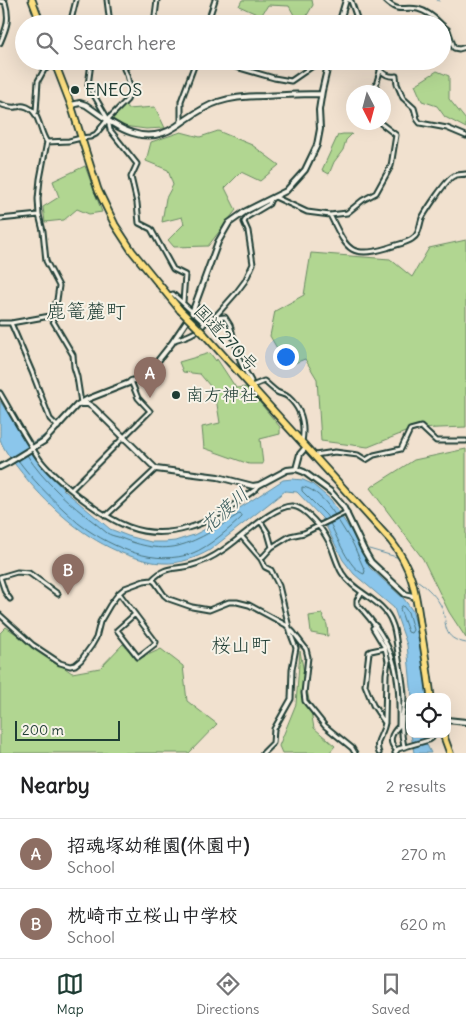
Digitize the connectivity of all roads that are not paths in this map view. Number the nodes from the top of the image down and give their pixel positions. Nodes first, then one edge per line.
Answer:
1 (32, 0) edge
2 (76, 0) edge
3 (107, 0) edge
4 (157, 0) edge
5 (215, 0) edge
6 (348, 0) edge
7 (385, 0) edge
8 (0, 1) edge
9 (38, 15) edge
10 (72, 15) edge
11 (109, 15) edge
12 (155, 15) edge
13 (210, 15) edge
14 (342, 15) edge
15 (356, 15) edge
16 (429, 15) edge
17 (451, 39) edge
18 (0, 43) edge
19 (466, 47) edge
20 (44, 70) edge
21 (58, 70) edge
22 (90, 70) edge
23 (124, 70) edge
24 (193, 70) edge
25 (246, 70) edge
26 (307, 70) edge
27 (327, 70) edge
28 (380, 70) joint
29 (376, 85) edge
30 (322, 94) junction
31 (0, 104) edge
32 (71, 105) junction
33 (36, 113) junction
34 (108, 119) junction
35 (181, 123) junction
36 (390, 130) edge
37 (466, 136) edge
38 (81, 138) junction
39 (47, 142) junction
40 (466, 174) edge
41 (273, 198) junction
42 (39, 215) junction
43 (330, 215) junction
44 (0, 219) edge
45 (168, 296) junction
46 (183, 302) junction
47 (192, 313) junction
48 (50, 316) junction
49 (214, 318) junction
50 (0, 323) edge
51 (11, 323) junction
52 (205, 323) junction
53 (174, 340) junction
54 (131, 381) junction
55 (250, 386) junction
56 (0, 393) edge
57 (81, 404) junction
58 (58, 427) junction
59 (123, 437) junction
60 (466, 441) edge
61 (304, 445) junction
62 (32, 448) junction
63 (314, 455) junction
64 (0, 467) edge
65 (156, 469) junction
66 (296, 469) junction
67 (259, 485) junction
68 (72, 490) junction
69 (345, 513) junction
70 (106, 516) junction
71 (260, 522) junction
72 (320, 525) junction
73 (242, 537) junction
74 (272, 547) junction
75 (261, 559) junction
76 (0, 577) edge
77 (152, 580) junction
78 (362, 592) junction
79 (119, 593) junction
80 (58, 594) dead end
81 (416, 597) junction
82 (10, 599) dead end
83 (135, 614) junction
84 (0, 615) edge
85 (376, 626) junction
86 (289, 628) junction
87 (384, 648) junction
88 (430, 693) edge
89 (451, 720) edge
90 (466, 722) edge
91 (384, 723) junction
92 (432, 738) edge
93 (444, 738) edge
94 (405, 746) junction
95 (396, 752) edge
96 (263, 753) edge
97 (355, 753) edge
98 (379, 753) edge
99 (450, 753) edge

1 - 9 highway
2 - 10 street
3 - 11 street
4 - 12 street
5 - 13 street
6 - 14 street
6 - 15 street
7 - 16 street
8 - 18 street
17 - 19 street
20 - 33 street
21 - 32 highway, 国道270号
22 - 34 street
23 - 34 street
24 - 35 street
25 - 26 street
27 - 30 street
28 - 29 street
28 - 37 street
30 - 35 street
30 - 41 street
31 - 33 street
32 - 34 street
32 - 38 highway, 国道270号
33 - 39 street
34 - 35 street
34 - 38 street
34 - 46 street
36 - 43 street
38 - 39 street
38 - 45 highway, 国道270号
39 - 42 street
40 - 43 street
41 - 43 street
41 - 47 street
41 - 49 street
42 - 44 street
42 - 48 street
45 - 46 street
45 - 55 highway, 国道270号, bridge
46 - 47 street
47 - 52 street
47 - 53 street
48 - 51 street
48 - 57 street
49 - 52 street
49 - 55 street
50 - 51 street
51 - 58 street
52 - 53 street
53 - 54 street
54 - 57 street
54 - 59 street
55 - 61 highway, 国道270号
55 - 61 street
56 - 62 street
57 - 58 street
57 - 59 street
58 - 62 street
59 - 65 street
59 - 68 street
60 - 63 street
61 - 63 highway, 国道270号
61 - 66 street
62 - 64 street
62 - 68 street
63 - 81 highway, 国道270号
65 - 67 street
65 - 70 street
66 - 67 street
66 - 69 street
67 - 70 street
68 - 70 street
69 - 72 street
69 - 81 street
71 - 72 street
71 - 73 street
71 - 74 street
72 - 74 street
72 - 78 street
73 - 75 street
73 - 77 street
74 - 75 street
75 - 86 street
76 - 80 street
76 - 82 street
77 - 79 street
77 - 86 street
78 - 85 street
78 - 94 street
79 - 83 street
79 - 84 street
81 - 88 highway, 国道270号
83 - 83 street
85 - 87 street
85 - 95 street
86 - 96 street
86 - 97 street
87 - 91 street
87 - 91 street
89 - 90 street
91 - 98 street
92 - 94 street
93 - 99 highway
94 - 95 street

